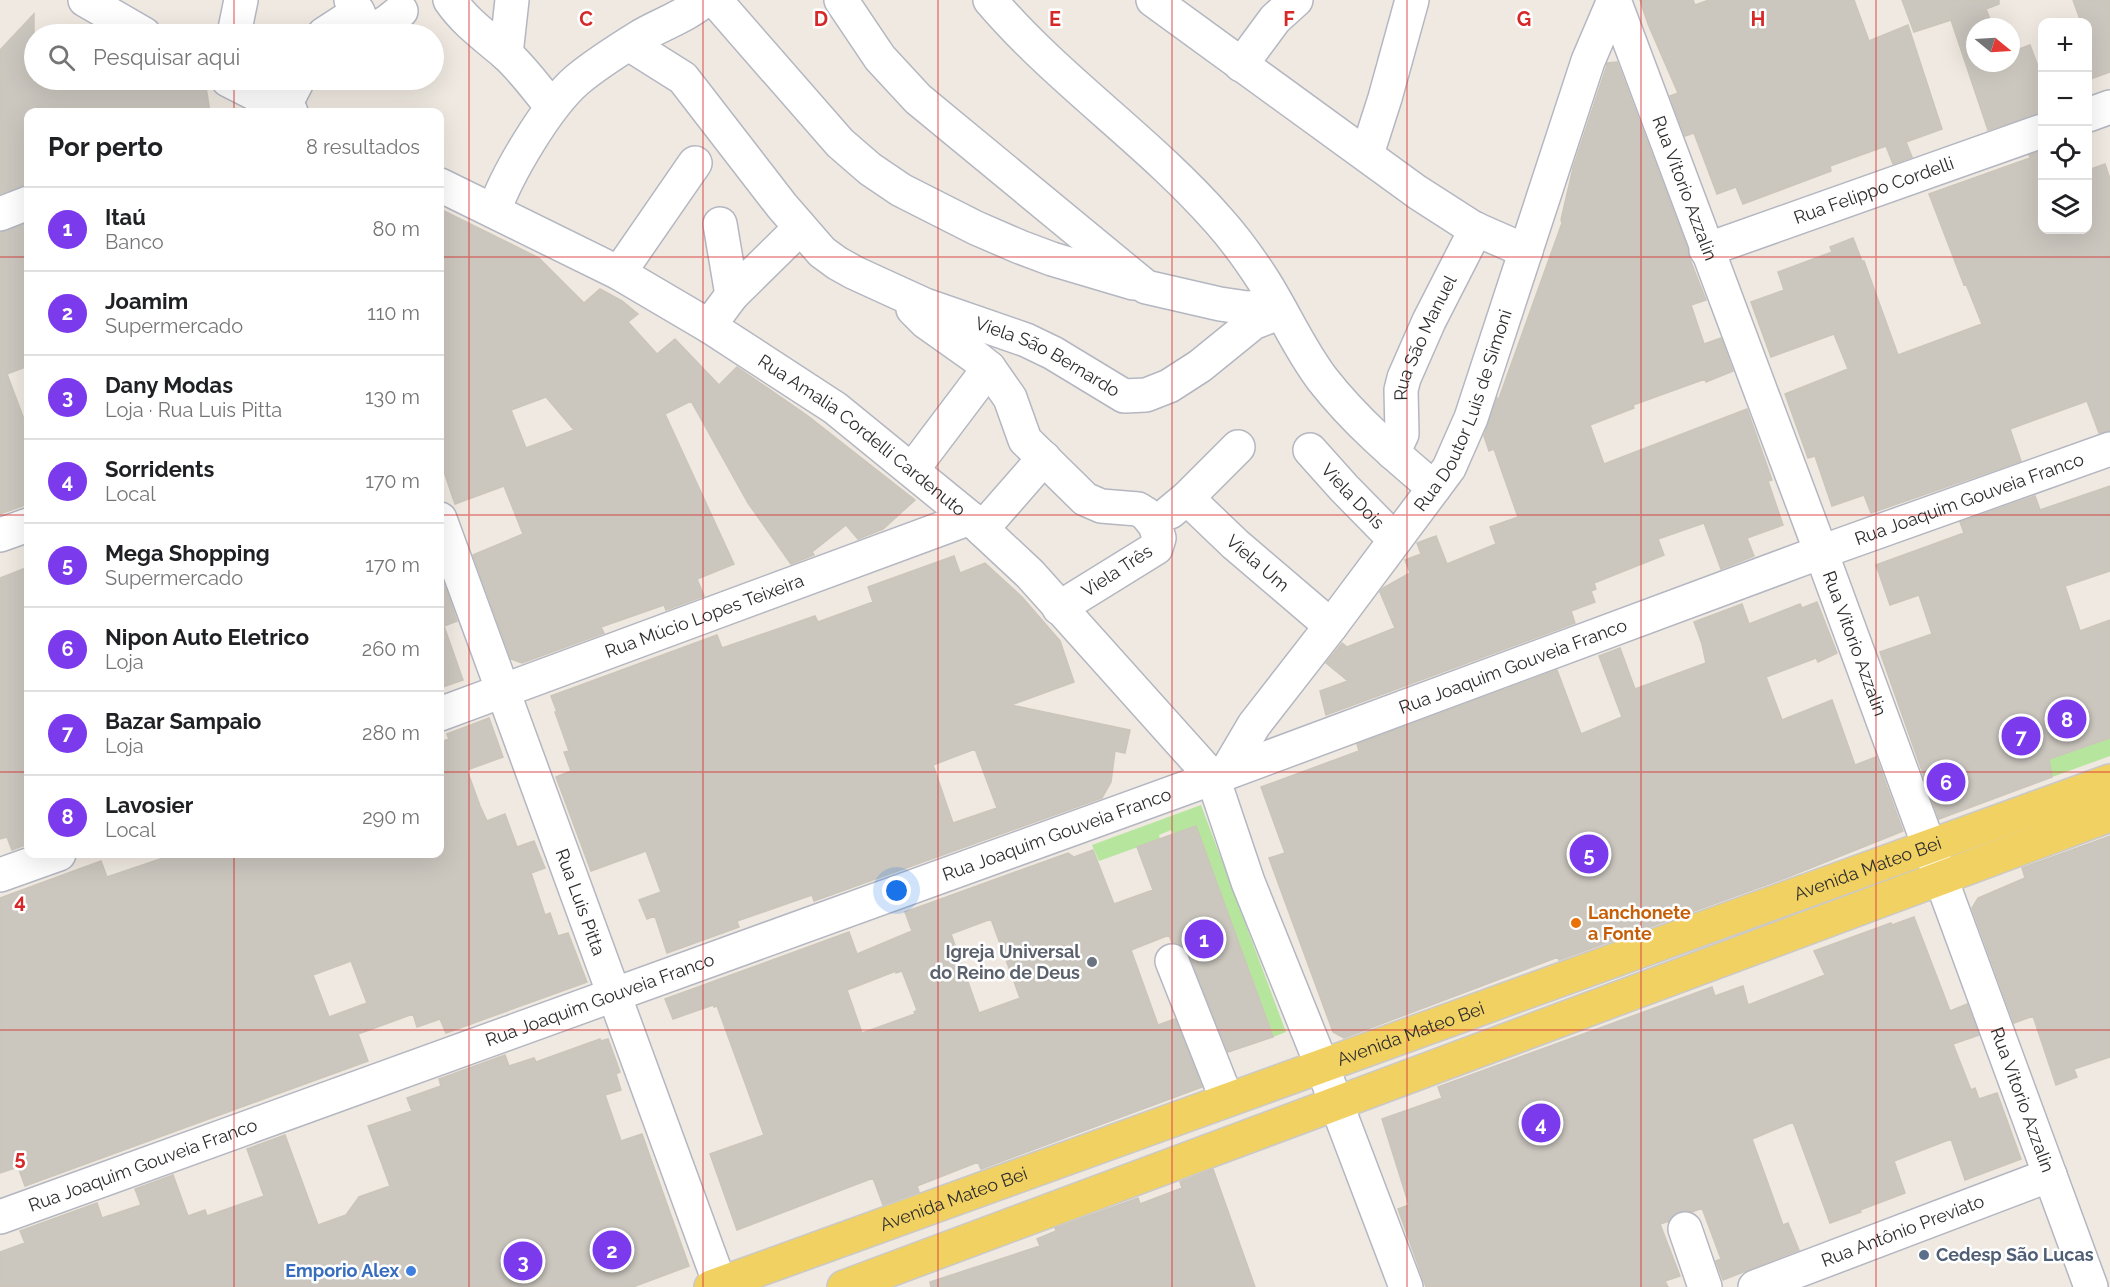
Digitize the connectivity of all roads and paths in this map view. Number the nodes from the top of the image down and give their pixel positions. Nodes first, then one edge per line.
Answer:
1 (85, 0) edge
2 (241, 0) edge
3 (450, 0) edge
4 (512, 0) edge
5 (705, 0) edge
6 (715, 0) edge
7 (841, 0) edge
8 (990, 0) edge
9 (1153, 0) edge
10 (1296, 0) edge
11 (1412, 0) edge
12 (1614, 0) edge
13 (354, 6) edge
14 (401, 11) dead end
15 (127, 24) edge
16 (236, 24) edge
17 (335, 24) edge
18 (364, 24) edge
19 (381, 24) edge
20 (629, 44) junction
21 (506, 54) junction
22 (1241, 65) junction
23 (245, 90) edge
24 (293, 90) edge
25 (552, 106) junction
26 (2110, 107) edge
27 (277, 108) edge
28 (284, 108) edge
29 (2092, 114) edge
30 (2038, 133) edge
31 (1366, 154) junction
32 (695, 163) dead end
33 (444, 187) edge
34 (24, 205) edge
35 (494, 211) junction
36 (0, 214) edge
37 (720, 224) dead end
38 (800, 228) junction
39 (1476, 229) junction
40 (1706, 250) junction
41 (1526, 251) junction
42 (620, 273) junction
43 (1146, 287) junction
44 (732, 295) junction
45 (900, 295) junction
46 (1280, 309) junction
47 (708, 326) junction
48 (989, 368) junction
49 (1238, 447) dead end
50 (2110, 449) edge
51 (1310, 450) dead end
52 (1393, 453) junction
53 (1044, 458) junction
54 (912, 470) junction
55 (1434, 488) junction
56 (1187, 498) junction
57 (1101, 506) joint
58 (976, 523) junction
59 (1155, 525) junction
60 (24, 527) edge
61 (444, 530) edge
62 (0, 536) edge
63 (1395, 540) junction
64 (1821, 552) junction
65 (1059, 608) junction
66 (1331, 626) junction
67 (502, 692) junction
68 (444, 713) edge
69 (1219, 776) junction
70 (2110, 781) edge
71 (2110, 815) edge
72 (1930, 847) junction
73 (48, 858) edge
74 (0, 875) edge
75 (1941, 878) junction
76 (1172, 961) dead end
77 (615, 994) junction
78 (1322, 1066) junction
79 (1227, 1100) junction
80 (1337, 1104) junction
81 (2050, 1174) junction
82 (0, 1216) edge
83 (1685, 1229) dead end
84 (717, 1286) edge
85 (844, 1287) edge
86 (1406, 1287) edge
87 (1705, 1287) edge
88 (1755, 1287) edge
89 (2091, 1287) edge

1 - 15 street
2 - 16 street
3 - 21 street
4 - 21 street
5 - 20 street
6 - 43 street
7 - 43 street
8 - 46 street
9 - 22 street
10 - 22 street
11 - 31 street
12 - 40 street, Rua Vitorio Azzalin
12 - 41 street, Rua Doutor Luis de Simoni
13 - 17 street
13 - 18 street
14 - 19 street
20 - 25 street
20 - 38 street, Viela São Bernardo
21 - 25 street
22 - 31 street
23 - 27 street
24 - 28 street
25 - 35 street
26 - 29 street
30 - 40 street, Rua Felippo Cordelli
31 - 39 street
32 - 42 street
33 - 35 street, Rua Amalia Cordelli Cardenuto
34 - 36 street
35 - 42 street, Rua Amalia Cordelli Cardenuto
37 - 44 street
38 - 44 street
38 - 45 street, Viela São Bernardo
39 - 41 street
39 - 52 street, Rua São Manuel
40 - 64 street, Rua Vitorio Azzalin
41 - 55 street, Rua Doutor Luis de Simoni
42 - 47 street, Rua Amalia Cordelli Cardenuto
43 - 46 street
44 - 47 street
45 - 46 street, Viela São Bernardo
45 - 48 street, Viela São Bernardo
46 - 52 street
47 - 54 street, Rua Amalia Cordelli Cardenuto
48 - 53 street, Viela São Bernardo
48 - 54 street
49 - 56 street, Viela Três
50 - 64 street, Rua Joaquim Gouveia Franco
51 - 63 street, Viela Dois
52 - 55 street
53 - 57 street, Viela São Bernardo
53 - 58 street
54 - 58 street, Rua Amalia Cordelli Cardenuto
55 - 63 street, Rua Doutor Luis de Simoni
56 - 59 street, Viela Três
56 - 66 street, Viela Um
57 - 59 street, Viela Três
58 - 65 street, Rua Amalia Cordelli Cardenuto
58 - 67 street, Rua Múcio Lopes Teixeira
59 - 65 street, Viela Três
60 - 62 street
61 - 67 street, Rua Luis Pitta
63 - 66 street, Rua Doutor Luis de Simoni
64 - 69 street, Rua Joaquim Gouveia Franco
64 - 72 street, Rua Vitorio Azzalin
65 - 69 street, Rua Amalia Cordelli Cardenuto
66 - 69 street, Rua Doutor Luis de Simoni
67 - 68 street, Rua Múcio Lopes Teixeira
67 - 77 street, Rua Luis Pitta
69 - 77 street, Rua Joaquim Gouveia Franco
69 - 78 street
70 - 72 main road, Avenida Mateo Bei
71 - 75 main road, Avenida Mateo Bei
72 - 75 street, Rua Vitorio Azzalin
72 - 78 main road, Avenida Mateo Bei
73 - 74 street
75 - 80 main road, Avenida Mateo Bei
75 - 81 street, Rua Vitorio Azzalin
76 - 79 street
77 - 82 street, Rua Joaquim Gouveia Franco
77 - 84 street, Rua Luis Pitta
78 - 79 main road, Avenida Mateo Bei
78 - 80 street
79 - 84 main road, Avenida Mateo Bei
80 - 85 main road, Avenida Mateo Bei
80 - 86 street
81 - 88 street, Rua Antônio Previato
81 - 89 street, Rua Vitorio Azzalin
83 - 87 street

